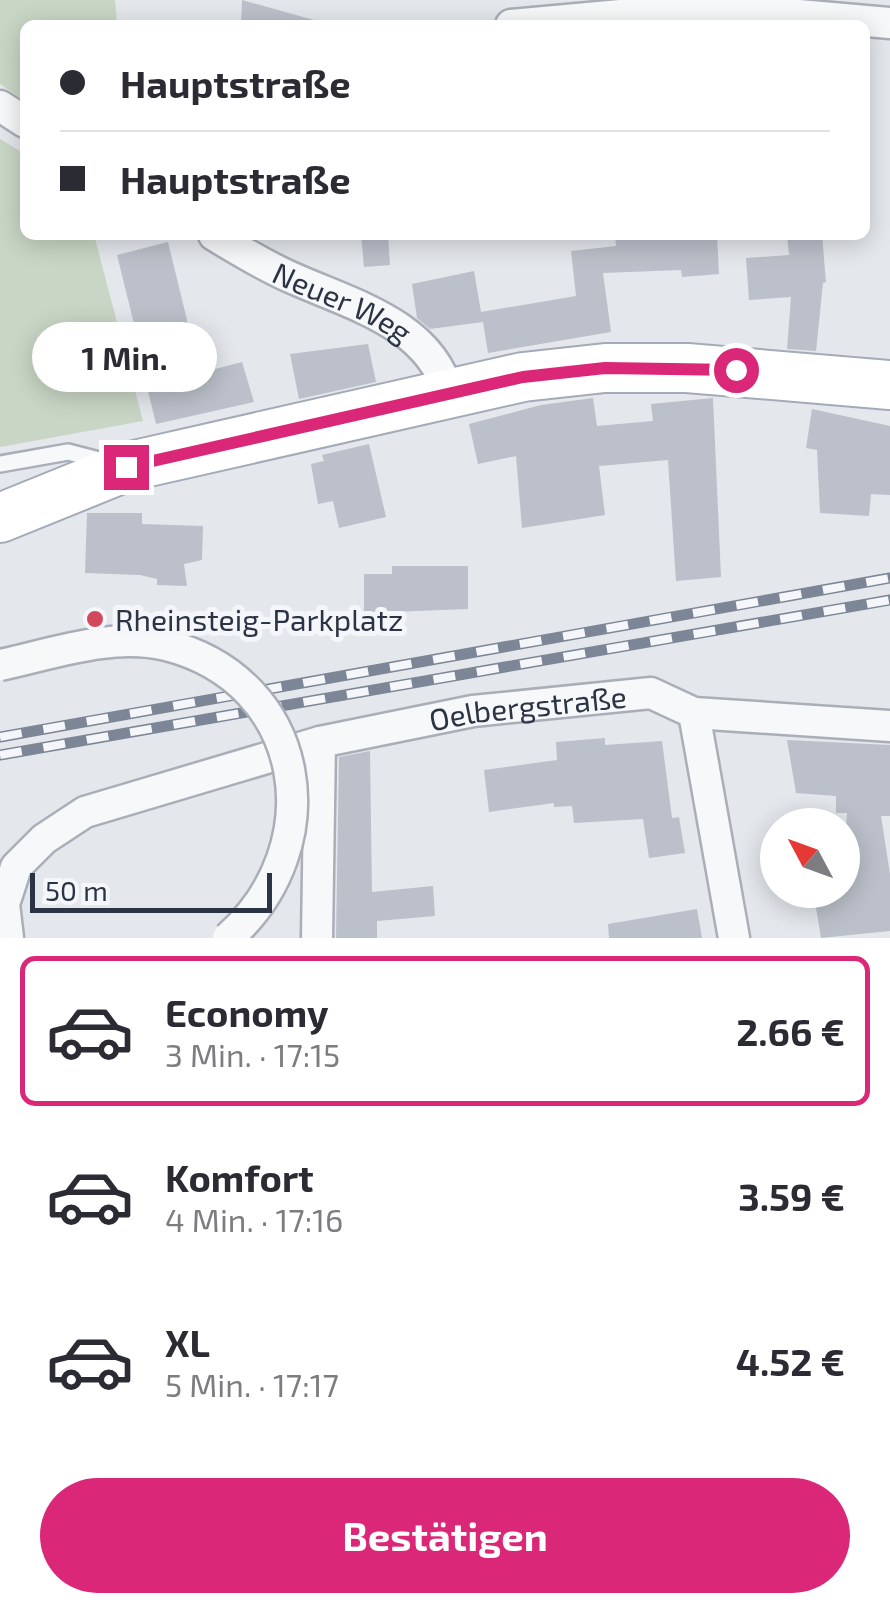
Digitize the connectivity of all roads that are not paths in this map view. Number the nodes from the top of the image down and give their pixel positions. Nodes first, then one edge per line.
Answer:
1 (566, 20) edge
2 (856, 20) edge
3 (223, 240) edge
4 (890, 384) edge
5 (448, 392) junction
6 (0, 464) edge
7 (126, 467) junction
8 (0, 518) edge
9 (0, 664) edge
10 (694, 712) junction
11 (890, 726) edge
12 (320, 742) junction
13 (8, 938) edge
14 (228, 938) edge
15 (316, 938) edge
16 (734, 938) edge

1 - 2 street
3 - 5 street, Neuer Weg
4 - 5 main road
5 - 7 main road
6 - 7 lane
7 - 8 main road
9 - 14 street, bridge
10 - 11 street, Oelbergstraße
10 - 12 street, Oelbergstraße
10 - 16 street
12 - 13 street, Oelbergstraße
12 - 15 street

